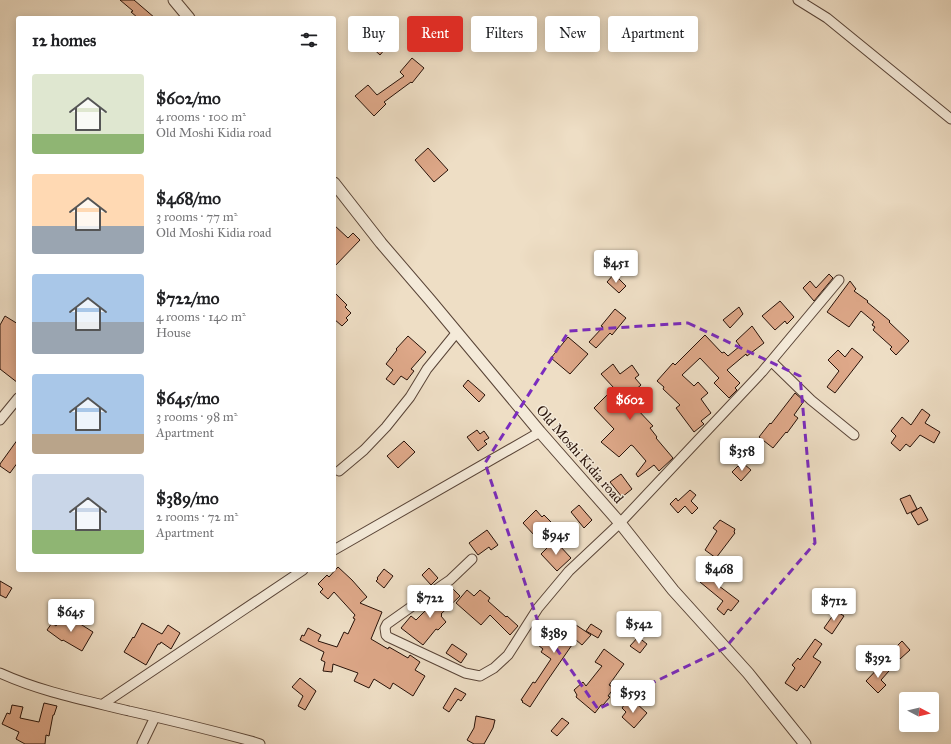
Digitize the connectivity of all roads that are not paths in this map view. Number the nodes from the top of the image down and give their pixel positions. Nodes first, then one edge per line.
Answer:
1 (174, 0) edge
2 (798, 0) edge
3 (187, 16) edge
4 (951, 119) edge
5 (336, 186) edge
6 (839, 280) dead end
7 (457, 332) junction
8 (771, 362) junction
9 (16, 400) edge
10 (0, 420) edge
11 (540, 432) junction
12 (854, 436) dead end
13 (339, 471) dead end
14 (620, 523) junction
15 (336, 549) edge
16 (472, 559) dead end
17 (300, 572) edge
18 (0, 673) edge
19 (103, 704) junction
20 (155, 717) junction
21 (142, 744) edge
22 (260, 744) edge
23 (805, 744) edge

1 - 3 street
2 - 4 street
5 - 7 street, Old Moshi Kidia road
6 - 8 street
7 - 11 street, Old Moshi Kidia road
7 - 13 street
8 - 12 street
8 - 14 street
9 - 10 street
11 - 14 street, Old Moshi Kidia road
11 - 15 street
14 - 16 street
14 - 23 street, Old Moshi Kidia road
17 - 19 street
18 - 19 street
19 - 20 street
20 - 21 street
20 - 22 street

